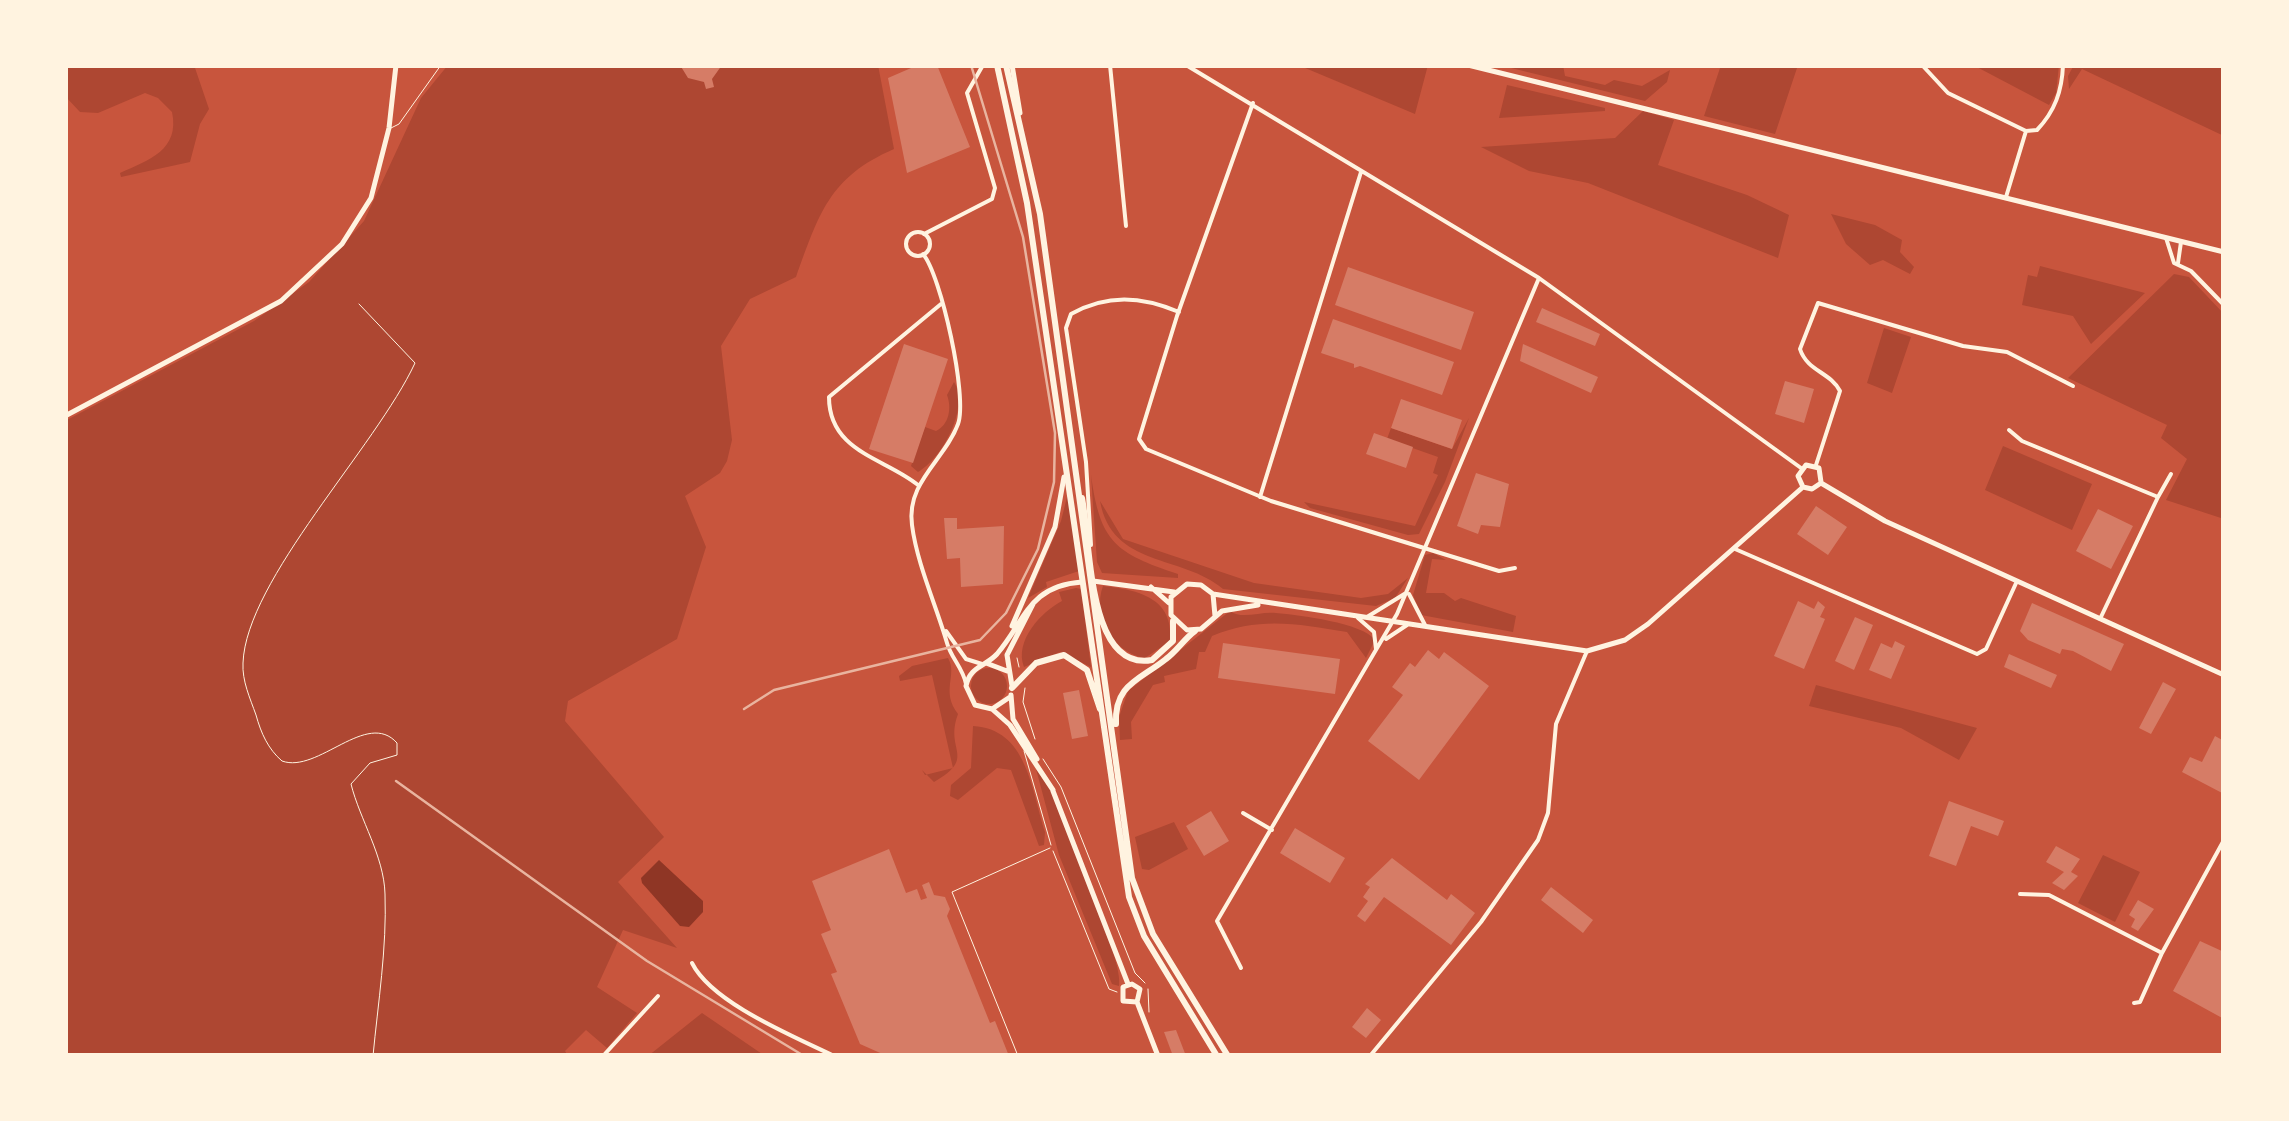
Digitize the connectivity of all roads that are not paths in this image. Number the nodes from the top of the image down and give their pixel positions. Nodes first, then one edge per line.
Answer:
1 (396, 65) edge
2 (441, 65) edge
3 (983, 65) edge
4 (997, 65) edge
5 (1009, 65) edge
6 (1110, 65) edge
7 (1186, 65) edge
8 (1468, 65) edge
9 (1922, 65) edge
10 (2063, 65) edge
11 (1254, 103) junction
12 (389, 128) junction
13 (2026, 131) junction
14 (1362, 170) junction
15 (2006, 197) junction
16 (1126, 226) dead end
17 (924, 234) junction
18 (2166, 238) junction
19 (2180, 242) junction
20 (2224, 252) edge
21 (923, 254) junction
22 (2178, 264) junction
23 (1539, 278) junction
24 (941, 304) junction
25 (2224, 306) edge
26 (1179, 312) junction
27 (2073, 386) dead end
28 (65, 416) edge
29 (1060, 419) junction
30 (2009, 430) dead end
31 (1074, 456) junction
32 (1816, 465) junction
33 (1801, 468) junction
34 (2171, 474) dead end
35 (1821, 483) junction
36 (918, 485) junction
37 (1803, 487) junction
38 (1260, 497) junction
39 (2158, 497) junction
40 (1426, 546) junction
41 (1735, 549) junction
42 (1090, 550) junction
43 (1515, 568) dead end
44 (1089, 570) junction
45 (2017, 581) junction
46 (1148, 585) junction
47 (1091, 588) junction
48 (1409, 590) junction
49 (1174, 592) junction
50 (1212, 594) junction
51 (1038, 598) junction
52 (1170, 603) junction
53 (1271, 603) junction
54 (1352, 615) junction
55 (1214, 616) junction
56 (1367, 617) junction
57 (2100, 619) junction
58 (1174, 621) junction
59 (1393, 621) junction
60 (1410, 624) junction
61 (944, 627) junction
62 (1427, 627) junction
63 (1195, 630) junction
64 (1010, 632) junction
65 (1380, 646) junction
66 (1587, 650) junction
67 (1375, 654) junction
68 (984, 664) junction
69 (1009, 674) junction
70 (2224, 675) edge
71 (966, 686) junction
72 (1012, 691) junction
73 (992, 710) junction
74 (1104, 724) junction
75 (1024, 746) junction
76 (1118, 765) junction
77 (1053, 790) junction
78 (1242, 813) dead end
79 (1272, 830) junction
80 (2224, 840) edge
81 (1050, 848) junction
82 (2020, 894) dead end
83 (2159, 951) junction
84 (692, 963) dead end
85 (1241, 968) dead end
86 (1128, 984) junction
87 (1121, 992) junction
88 (658, 996) dead end
89 (1137, 1002) junction
90 (2134, 1003) dead end
91 (604, 1056) edge
92 (834, 1056) edge
93 (1018, 1056) edge
94 (1158, 1056) edge
95 (1216, 1056) edge
96 (1228, 1056) edge
97 (1370, 1056) edge

1 - 12 street
2 - 12 lane
3 - 17 street
4 - 29 main road
5 - 31 main road
6 - 16 street
7 - 11 street
8 - 15 street
9 - 13 street
10 - 13 street
11 - 14 street
11 - 26 street
12 - 28 street
13 - 15 street
14 - 23 street
14 - 38 street
15 - 18 street
17 - 21 street
17 - 21 street
18 - 19 street
18 - 22 street
19 - 20 street
19 - 22 street
21 - 24 street
22 - 25 street
23 - 33 street
23 - 40 street
24 - 36 street
24 - 36 street
26 - 38 street
26 - 42 street
27 - 32 street
29 - 44 main road
29 - 64 street
30 - 39 street
31 - 42 main road
31 - 44 main road
32 - 33 street
32 - 35 street
33 - 37 street
34 - 39 street
35 - 37 street
35 - 45 street
36 - 61 street
37 - 41 street
38 - 40 street
39 - 57 street
40 - 43 street
40 - 48 street
41 - 45 street
41 - 66 street
42 - 44 main road
44 - 47 main road
45 - 57 street
46 - 49 street
46 - 51 street
46 - 52 street
47 - 58 main road
47 - 74 main road
47 - 76 main road
48 - 56 street
48 - 59 street
48 - 62 street
49 - 50 street
49 - 52 street
50 - 53 street
50 - 55 street
51 - 64 street
51 - 69 street
52 - 58 street
53 - 54 street
53 - 55 street
54 - 56 street
54 - 67 street
55 - 63 street
56 - 59 street
57 - 70 street
58 - 63 street
59 - 60 street
59 - 65 street
60 - 62 street
60 - 65 street
61 - 68 street
61 - 71 street
62 - 66 street
63 - 76 main road
64 - 68 street
65 - 67 street
66 - 97 street
67 - 79 street
68 - 69 street
68 - 71 street
69 - 72 street
71 - 73 street
72 - 73 street
72 - 74 main road
72 - 77 street
73 - 75 street
74 - 95 main road
75 - 77 street
75 - 81 lane
76 - 96 main road
77 - 86 street
78 - 79 street
79 - 85 street
80 - 83 street
81 - 87 lane
81 - 93 lane
82 - 83 street
83 - 90 street
84 - 92 street
86 - 87 street
86 - 89 street
87 - 89 street
88 - 91 street
89 - 94 street

